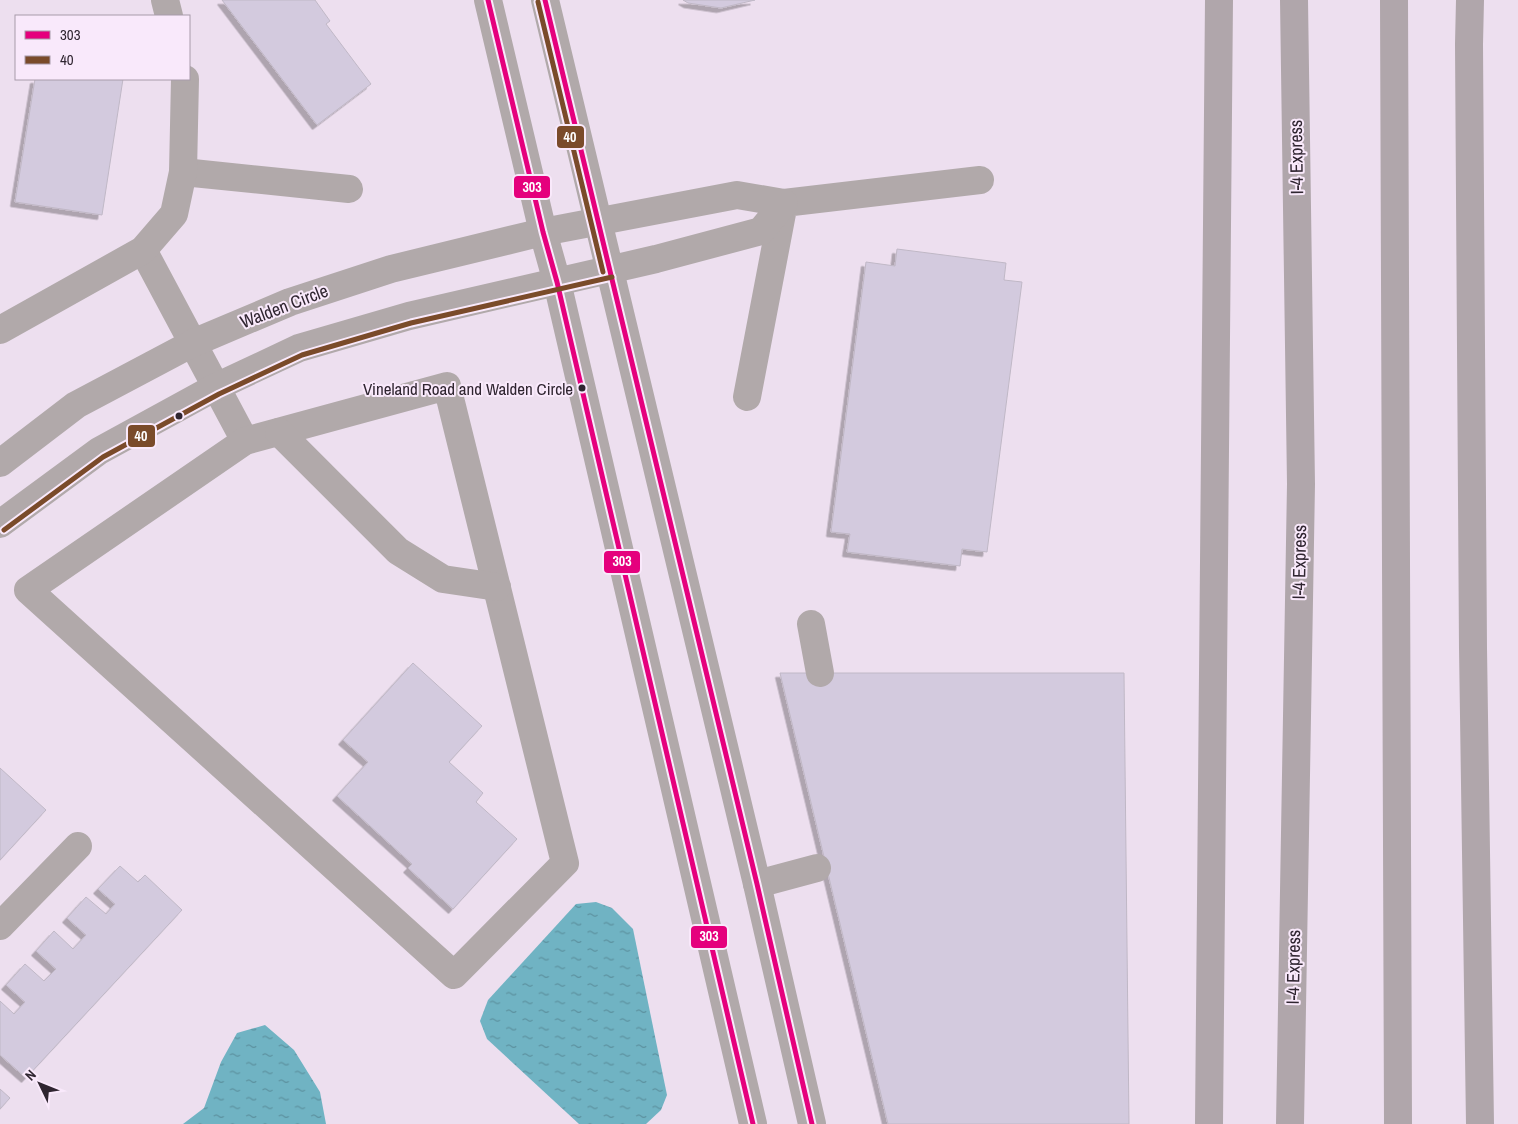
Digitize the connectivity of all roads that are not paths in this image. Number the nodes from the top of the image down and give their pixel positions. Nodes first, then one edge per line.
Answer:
1 (165, 0) edge
2 (488, 0) edge
3 (546, 0) edge
4 (1219, 0) edge
5 (1294, 0) edge
6 (1394, 0) edge
7 (1470, 0) edge
8 (1481, 0) edge
9 (169, 15) edge
10 (1469, 44) junction
11 (185, 80) edge
12 (183, 172) junction
13 (980, 180) dead end
14 (349, 189) dead end
15 (784, 203) junction
16 (598, 222) junction
17 (543, 232) junction
18 (143, 250) junction
19 (610, 270) junction
20 (558, 282) junction
21 (0, 330) edge
22 (193, 342) junction
23 (216, 387) junction
24 (747, 397) dead end
25 (279, 432) junction
26 (246, 441) junction
27 (0, 463) edge
28 (0, 524) edge
29 (497, 587) junction
30 (811, 624) dead end
31 (820, 673) dead end
32 (78, 846) dead end
33 (817, 868) dead end
34 (757, 884) junction
35 (0, 926) edge
36 (753, 1124) edge
37 (812, 1124) edge
38 (1209, 1124) edge
39 (1290, 1124) edge
40 (1398, 1124) edge
41 (1480, 1124) edge

1 - 9 street
2 - 17 street
3 - 16 street
4 - 38 highway
5 - 39 highway, I-4 Express
6 - 40 highway
7 - 10 highway
8 - 10 highway
10 - 41 highway
11 - 12 street
12 - 14 street
12 - 18 street
13 - 15 street, Walden Circle
15 - 16 street, Walden Circle
15 - 19 street
15 - 24 street
16 - 17 street, Walden Circle
16 - 19 street
17 - 20 street
17 - 22 street, Walden Circle
18 - 21 street
18 - 22 street
19 - 20 street
19 - 34 street
20 - 23 street
20 - 36 street
22 - 23 street
22 - 27 street, Walden Circle
23 - 26 street
23 - 28 street
25 - 26 street
25 - 29 street
25 - 29 street
26 - 29 street
30 - 31 street
32 - 35 street
33 - 34 street
34 - 37 street

